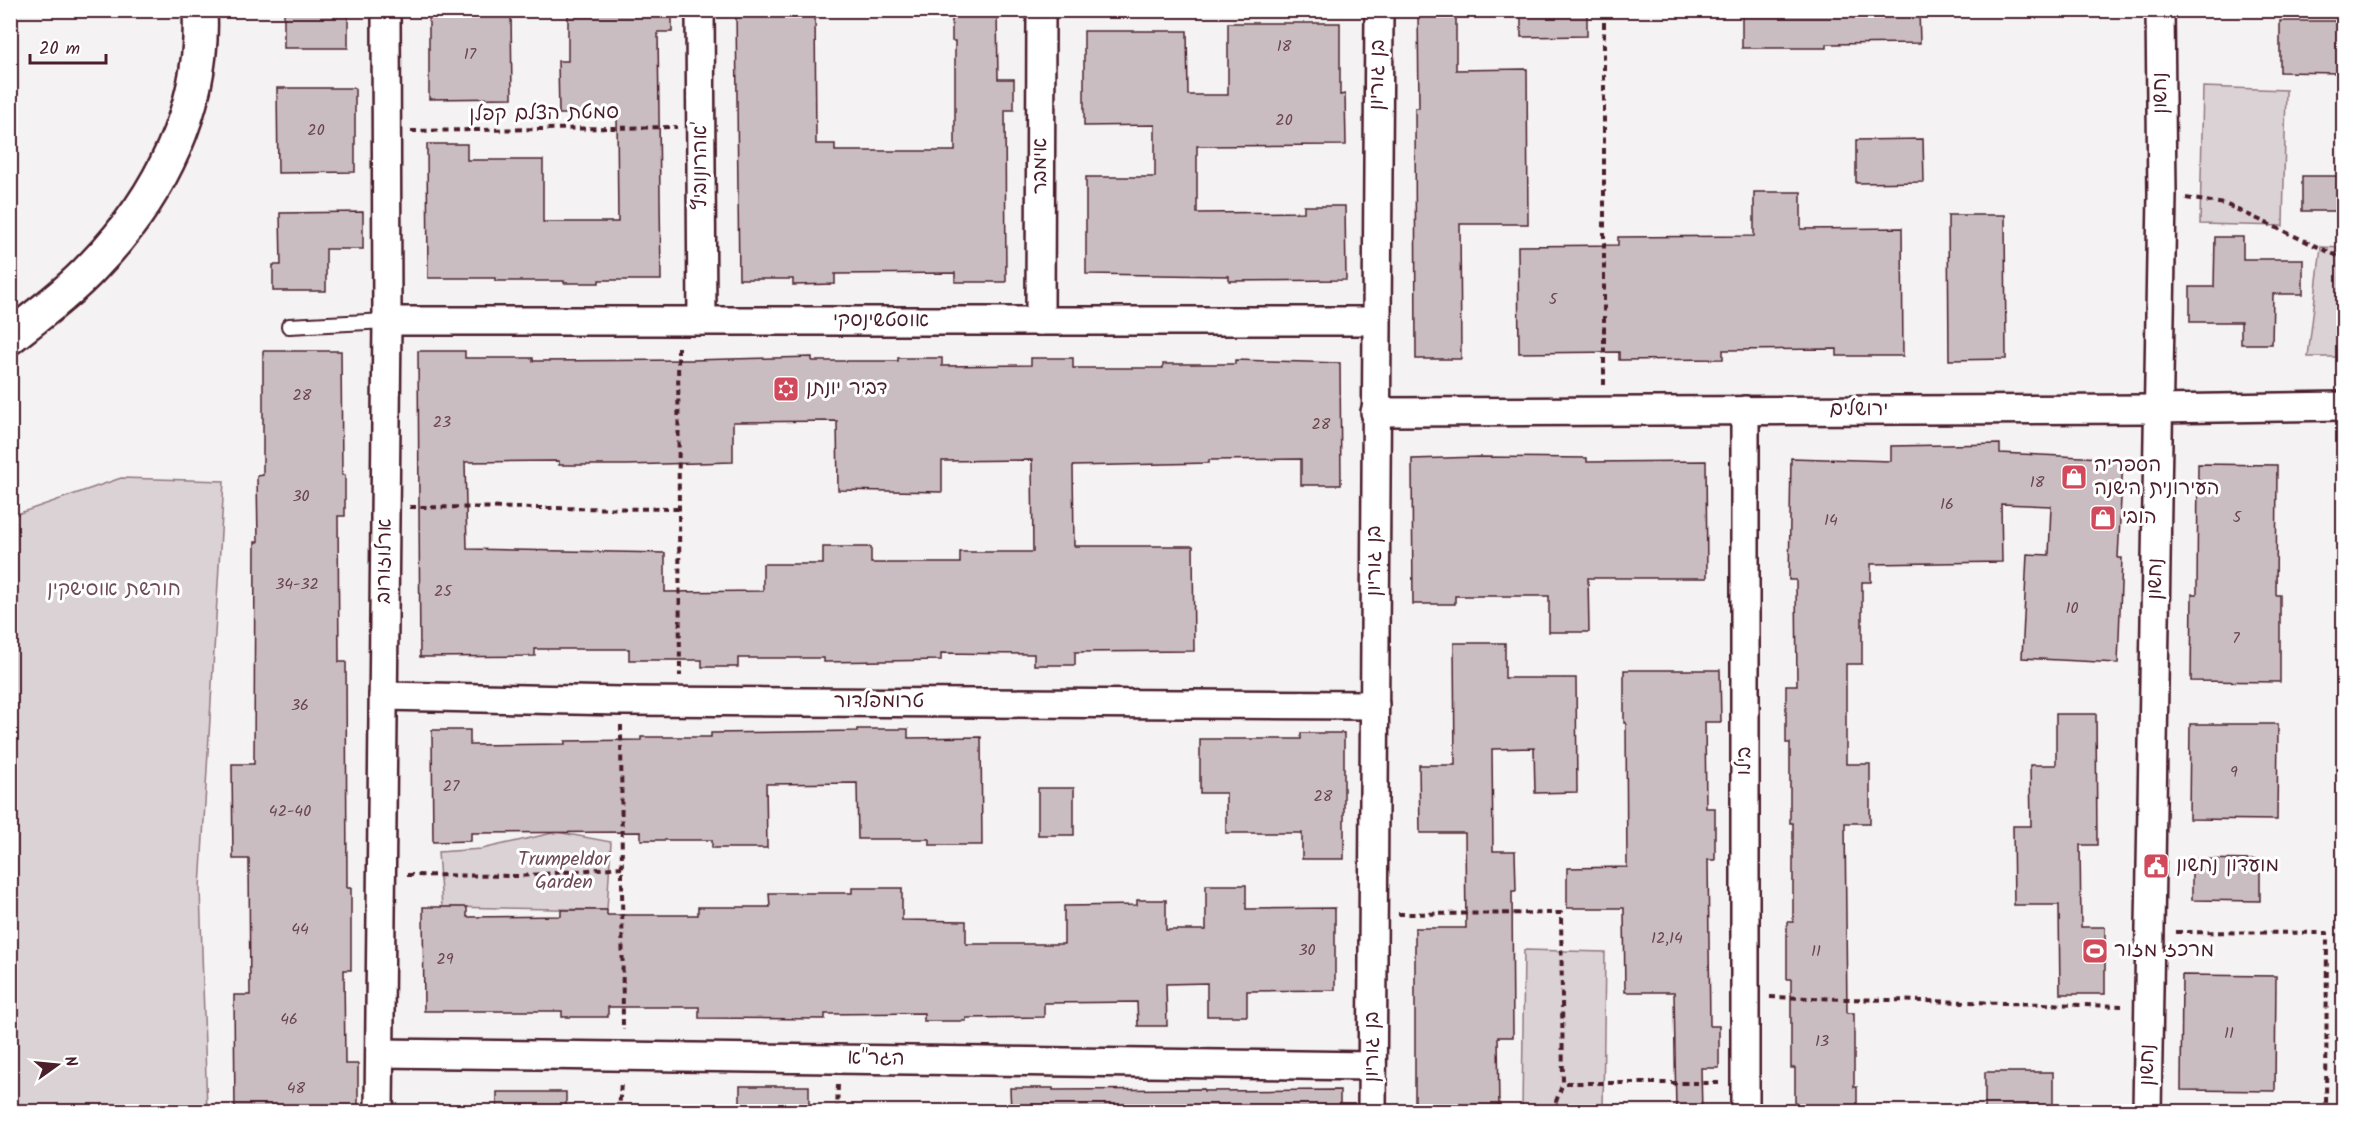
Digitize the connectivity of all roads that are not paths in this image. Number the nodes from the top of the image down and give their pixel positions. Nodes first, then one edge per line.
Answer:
1 (200, 10) edge
2 (386, 10) edge
3 (700, 10) edge
4 (1041, 10) edge
5 (1379, 10) edge
6 (2160, 10) edge
7 (387, 321) junction
8 (690, 321) junction
9 (1040, 321) junction
10 (1376, 321) junction
11 (290, 326) dead end
12 (10, 336) edge
13 (2343, 406) edge
14 (2158, 409) junction
15 (1745, 411) junction
16 (1375, 412) junction
17 (383, 696) junction
18 (1375, 705) junction
19 (380, 1053) junction
20 (1372, 1066) junction
21 (379, 1112) edge
22 (1372, 1112) edge
23 (1745, 1112) edge
24 (2148, 1112) edge

1 - 12 highway
2 - 7 street, ארלוזורוב
3 - 8 street, אהרונוביץ'
4 - 9 street, אימבר
5 - 10 street, בן גוריון
6 - 14 street, נחשון
7 - 8 street, אוסטשינסקי
7 - 11 lane
7 - 17 street, ארלוזורוב
8 - 9 street, אוסטשינסקי
9 - 10 street, אוסטשינסקי
10 - 16 street, בן גוריון
13 - 14 street, ירושלים
14 - 15 street, ירושלים
14 - 24 street, נחשון
15 - 16 street, ירושלים
15 - 23 street, בילו
16 - 18 street, בן גוריון
17 - 18 street, טרומפלדור
17 - 19 street, ארלוזורוב
18 - 20 street, בן גוריון
19 - 20 street, הגר"א
19 - 21 street, ארלוזורוב
20 - 22 street, בן גוריון

